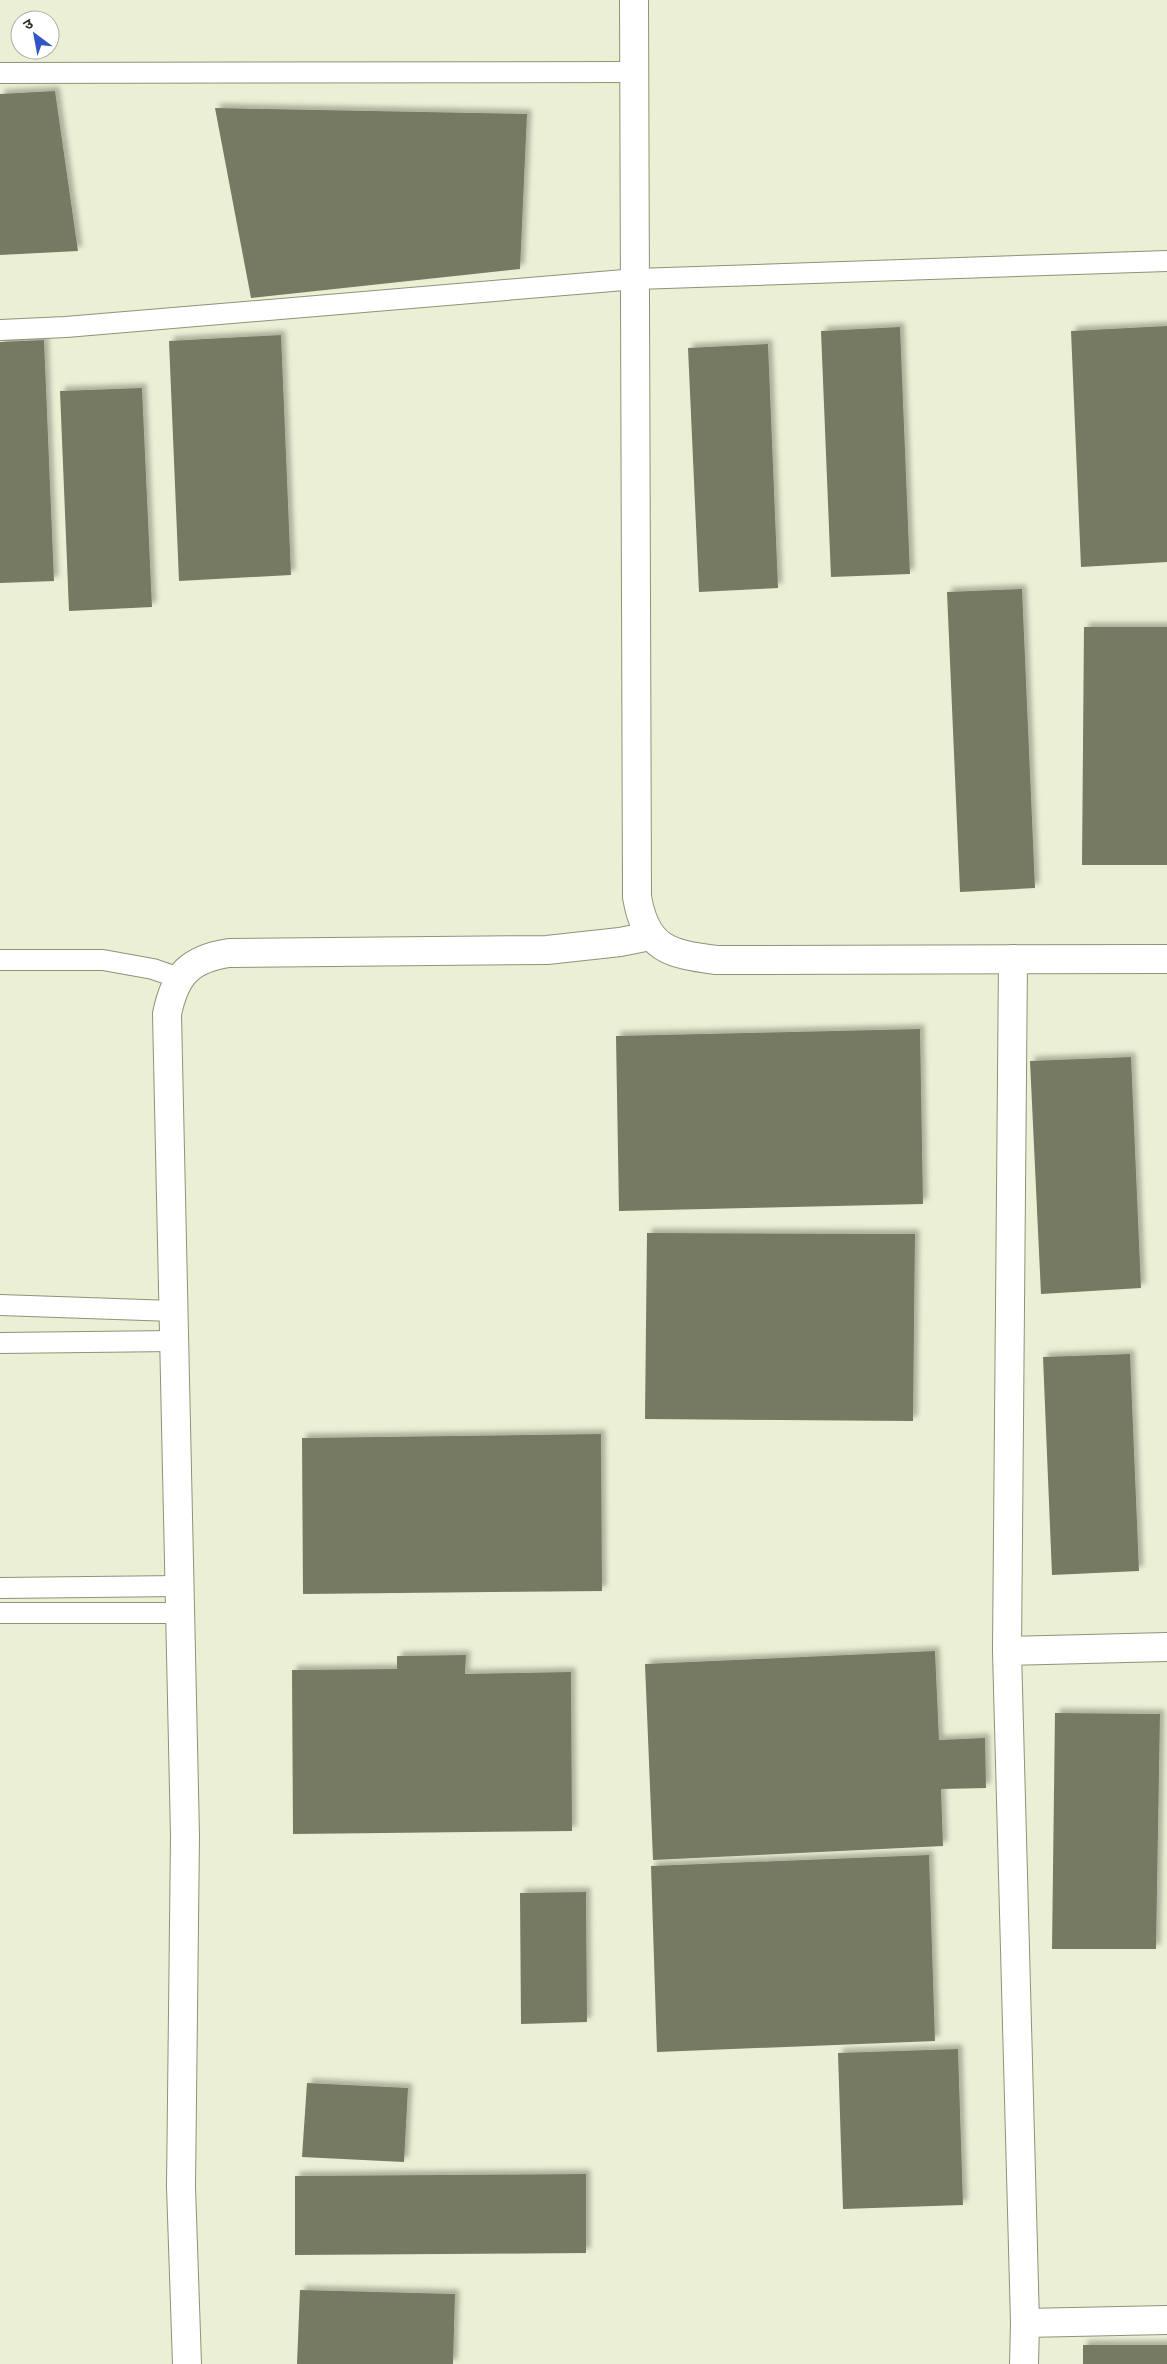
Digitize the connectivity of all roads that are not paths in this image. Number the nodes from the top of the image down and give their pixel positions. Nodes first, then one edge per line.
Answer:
1 (634, 0) edge
2 (635, 72) junction
3 (0, 73) edge
4 (1167, 261) edge
5 (636, 279) junction
6 (0, 330) edge
7 (650, 936) junction
8 (1012, 959) junction
9 (1167, 959) edge
10 (0, 960) edge
11 (179, 978) junction
12 (0, 1305) edge
13 (173, 1311) junction
14 (174, 1341) junction
15 (0, 1343) edge
16 (179, 1586) junction
17 (0, 1588) edge
18 (0, 1613) edge
19 (179, 1613) junction
20 (1167, 1647) edge
21 (1008, 1651) junction
22 (1167, 2320) edge
23 (1025, 2323) junction
24 (186, 2364) edge
25 (1024, 2364) edge

1 - 2 street
2 - 3 lane
2 - 5 street
4 - 5 lane
5 - 6 lane
5 - 7 street
7 - 8 street
7 - 11 street
8 - 9 street
8 - 21 street
10 - 11 lane
11 - 13 street
12 - 13 lane
13 - 14 street
14 - 15 lane
14 - 16 street
16 - 17 lane
16 - 19 street
18 - 19 lane
19 - 24 street
20 - 21 street
21 - 23 street
22 - 23 street
23 - 25 street

